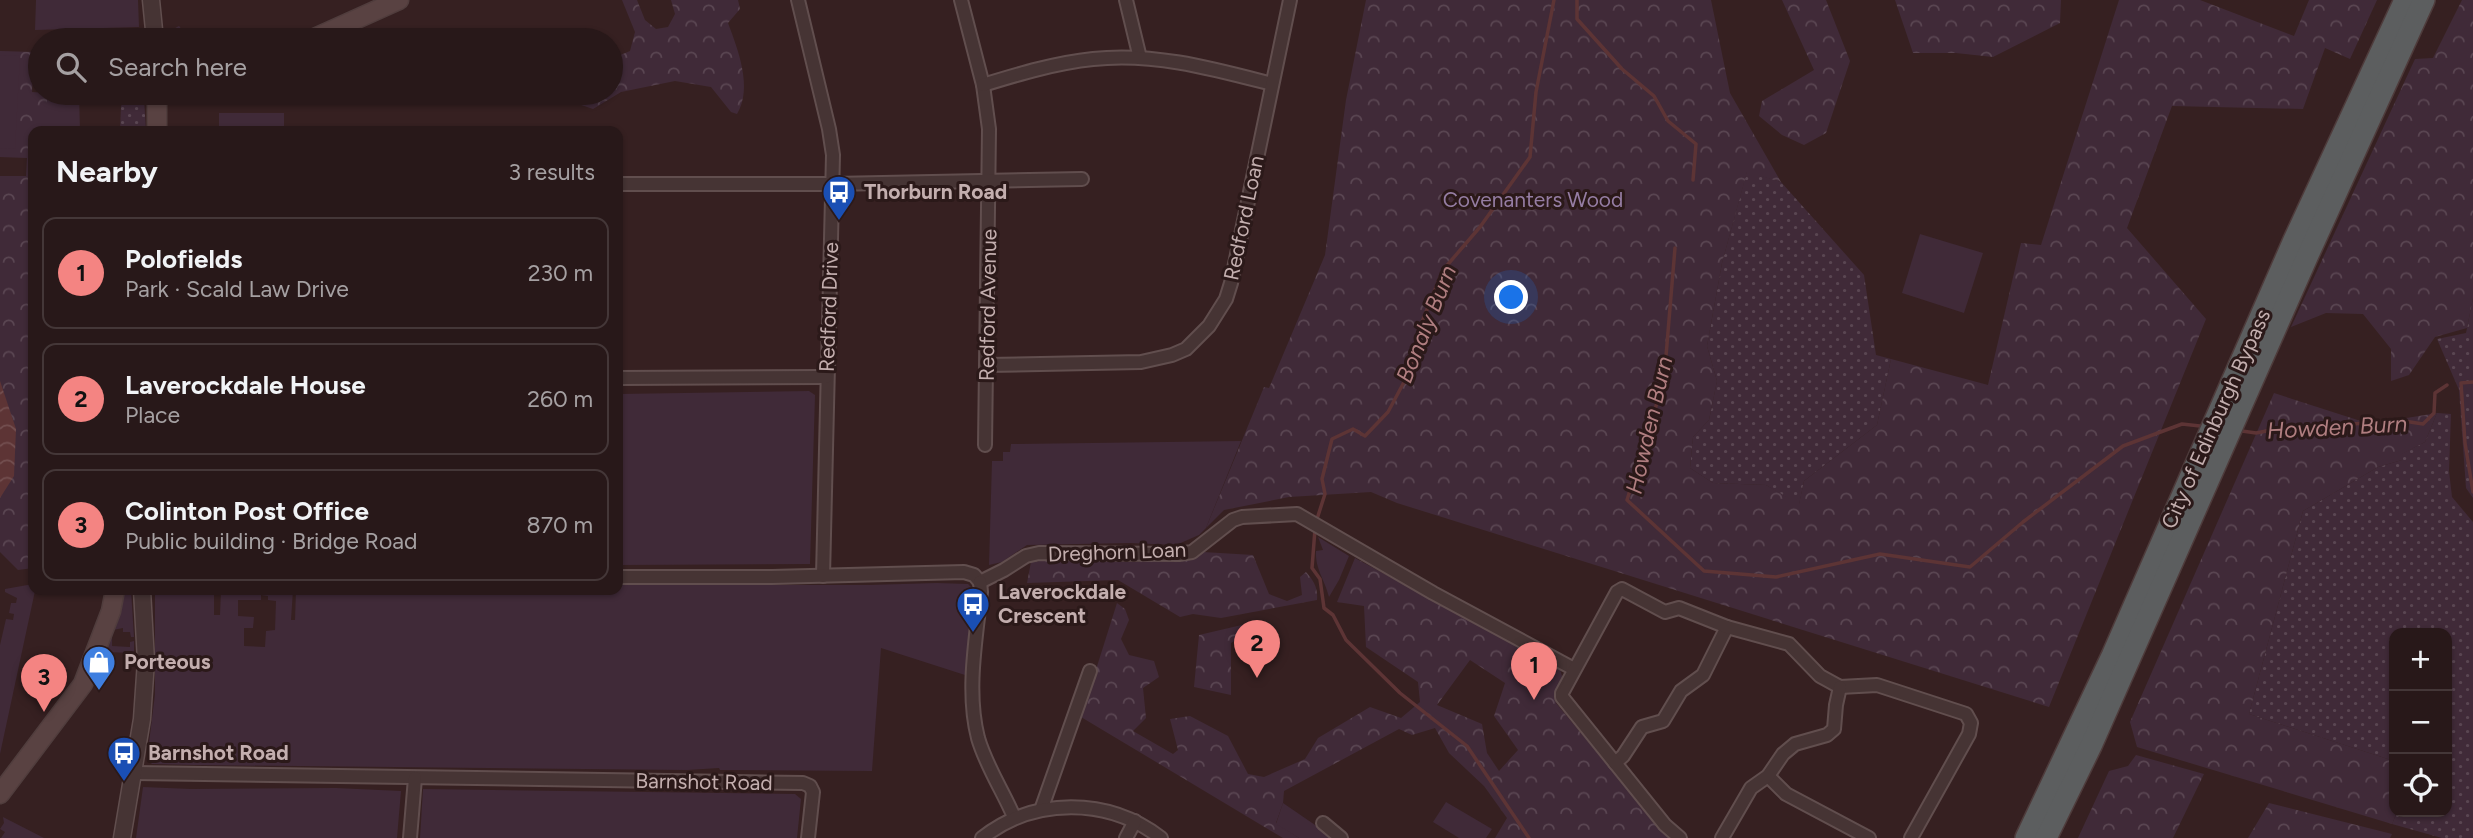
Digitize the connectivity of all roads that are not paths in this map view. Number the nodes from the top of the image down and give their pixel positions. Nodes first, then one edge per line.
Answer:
1 (151, 0) edge
2 (399, 0) edge
3 (797, 0) edge
4 (961, 0) edge
5 (1126, 0) edge
6 (1290, 0) edge
7 (2405, 0) edge
8 (2424, 0) edge
9 (154, 28) edge
10 (337, 28) edge
11 (1140, 58) junction
12 (1272, 84) junction
13 (984, 85) junction
14 (160, 105) edge
15 (158, 126) edge
16 (1082, 179) dead end
17 (990, 181) junction
18 (623, 184) edge
19 (833, 184) junction
20 (987, 365) junction
21 (826, 377) junction
22 (623, 378) edge
23 (985, 445) dead end
24 (823, 576) junction
25 (623, 577) edge
26 (980, 582) junction
27 (114, 595) edge
28 (142, 595) edge
29 (1727, 627) junction
30 (1574, 669) junction
31 (1090, 671) dead end
32 (1840, 687) junction
33 (1615, 763) junction
34 (135, 773) junction
35 (1768, 776) junction
36 (415, 778) junction
37 (0, 794) edge
38 (1041, 810) junction
39 (1014, 817) junction
40 (1135, 821) junction
41 (1323, 823) dead end
42 (122, 838) edge
43 (410, 838) edge
44 (808, 838) edge
45 (982, 838) edge
46 (1126, 838) edge
47 (1161, 838) edge
48 (1341, 838) edge
49 (1680, 838) edge
50 (1722, 838) edge
51 (1868, 838) edge
52 (1911, 838) edge
53 (2026, 838) edge
54 (2046, 838) edge

1 - 9 street
2 - 10 main road
3 - 19 street, Redford Drive
4 - 13 street, Redford Avenue
5 - 11 street
6 - 12 street, Redford Loan
7 - 53 highway, City of Edinburgh Bypass
8 - 54 highway, City of Edinburgh Bypass
11 - 12 street
11 - 13 street
12 - 20 street, Redford Loan
13 - 17 street, Redford Avenue
14 - 15 main road
16 - 17 street
17 - 19 street
17 - 20 street, Redford Avenue
18 - 19 street
19 - 21 street, Redford Drive
20 - 23 street, Redford Avenue
21 - 22 street
21 - 24 street, Redford Drive
24 - 25 street
24 - 26 street
26 - 30 street, Dreghorn Loan
26 - 39 street
27 - 37 main road
28 - 34 street
29 - 30 street
29 - 32 street
29 - 33 street
30 - 33 street
31 - 38 street
32 - 35 street
32 - 52 street
33 - 49 street
34 - 36 street, Barnshot Road
34 - 42 street
35 - 50 street
35 - 51 street
36 - 43 street
36 - 44 street, Barnshot Road
38 - 39 street
38 - 40 street
39 - 45 street
40 - 46 street
40 - 47 street
41 - 48 street

